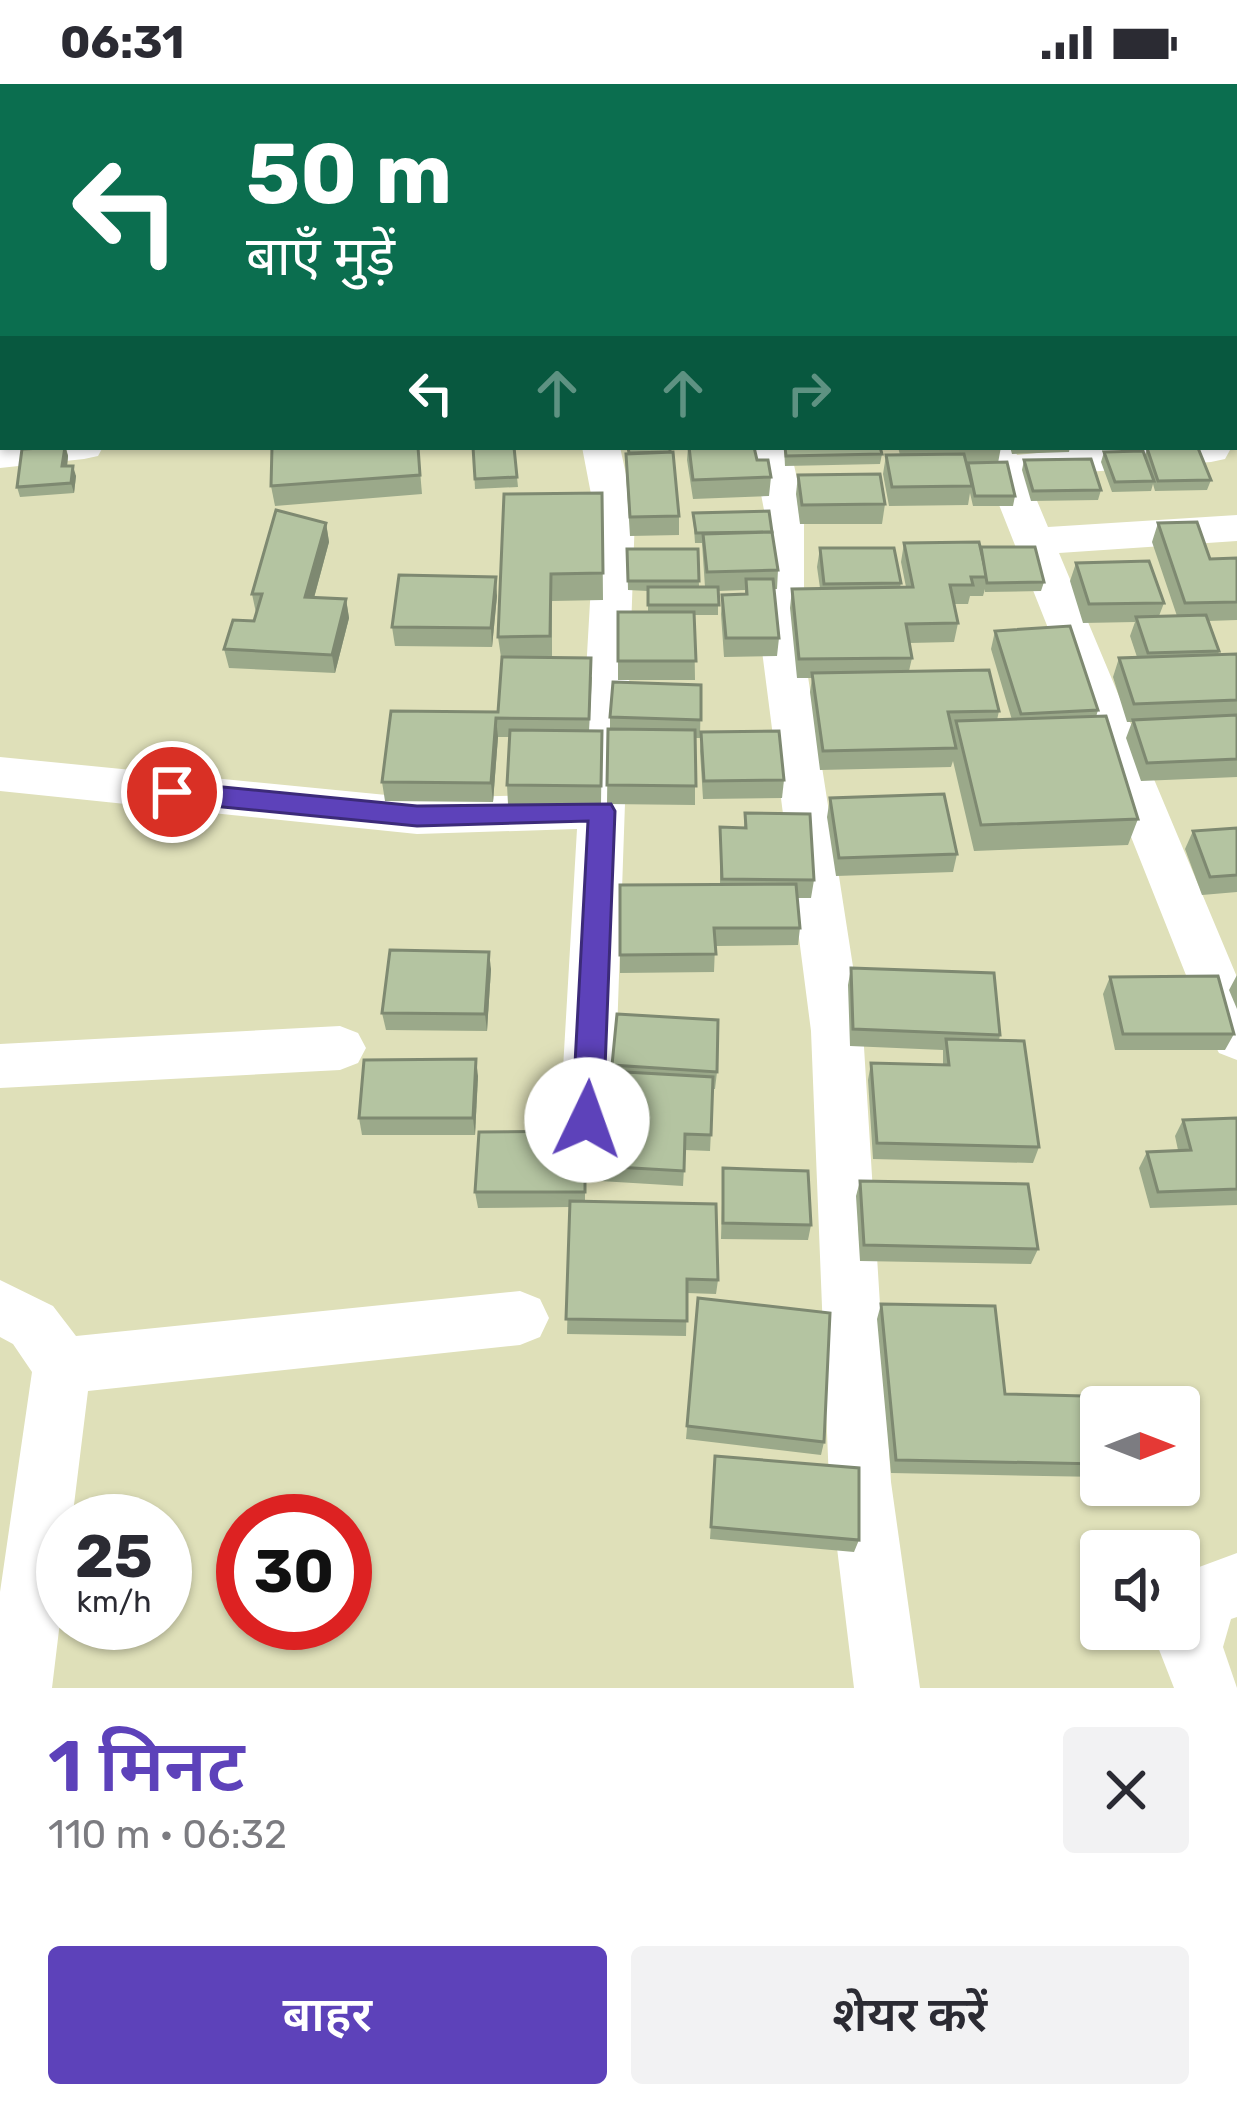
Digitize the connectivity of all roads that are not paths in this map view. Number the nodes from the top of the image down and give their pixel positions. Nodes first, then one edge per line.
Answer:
1 (56, 450) edge
2 (602, 450) edge
3 (772, 450) edge
4 (1211, 450) edge
5 (0, 456) edge
6 (999, 457) edge
7 (1237, 528) edge
8 (1033, 542) junction
9 (0, 774) edge
10 (602, 811) junction
11 (1237, 1038) edge
12 (340, 1048) dead end
13 (0, 1066) edge
14 (587, 1120) dead end
15 (0, 1307) edge
16 (520, 1318) dead end
17 (62, 1366) junction
18 (1237, 1585) edge
19 (19, 1688) edge
20 (887, 1688) edge
21 (1207, 1688) edge

1 - 5 street
2 - 10 street
3 - 20 street
4 - 6 street
6 - 8 street
7 - 8 street
8 - 11 street
9 - 10 street
10 - 14 street
12 - 13 street
15 - 17 street
16 - 17 street
17 - 19 street
18 - 21 street

